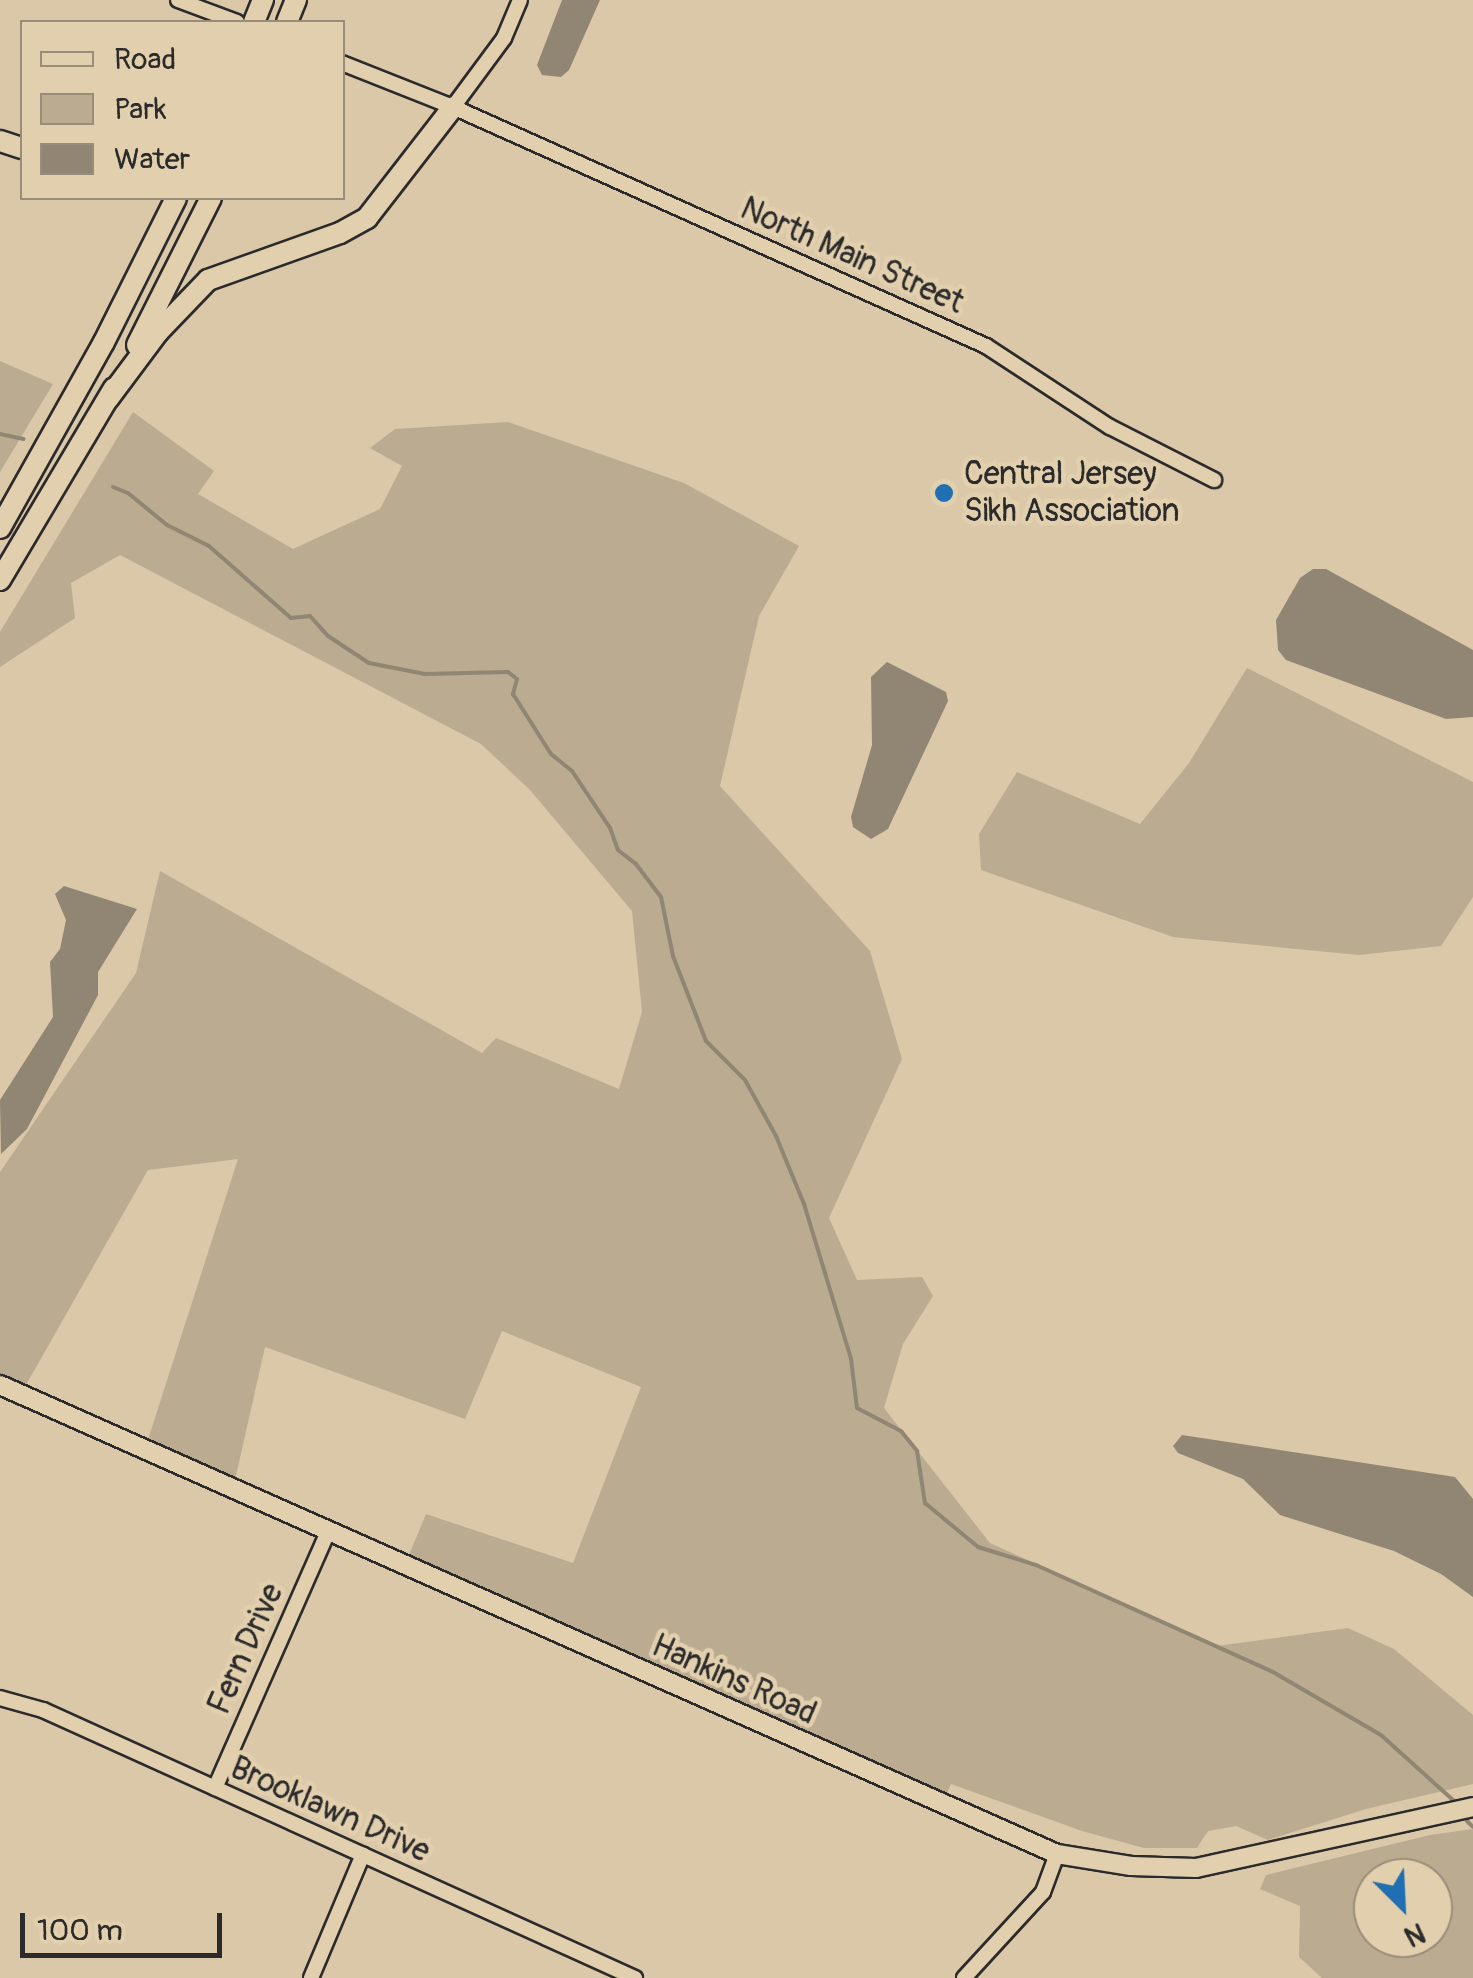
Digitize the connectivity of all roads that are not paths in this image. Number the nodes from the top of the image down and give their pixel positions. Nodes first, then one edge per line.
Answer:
1 (178, 0) edge
2 (520, 0) edge
3 (232, 20) edge
4 (345, 64) edge
5 (453, 107) junction
6 (175, 200) edge
7 (210, 200) edge
8 (108, 398) junction
9 (1214, 480) dead end
10 (0, 528) edge
11 (0, 580) edge
12 (0, 1385) edge
13 (328, 1532) junction
14 (0, 1698) edge
15 (215, 1788) junction
16 (1473, 1807) edge
17 (363, 1854) junction
18 (1057, 1854) junction
19 (625, 1976) edge
20 (311, 1978) edge
21 (964, 1978) edge

1 - 3 street
2 - 5 street
4 - 5 street, North Main Street
5 - 8 highway
5 - 9 street, North Main Street
6 - 10 highway
7 - 8 highway
8 - 11 highway
12 - 13 main road, Hankins Road
13 - 15 street, Fern Drive
13 - 18 main road, Hankins Road
14 - 15 street, Brooklawn Drive
15 - 17 street, Brooklawn Drive
16 - 18 main road, Hankins Road
17 - 19 street, Brooklawn Drive
17 - 20 street
18 - 21 street

